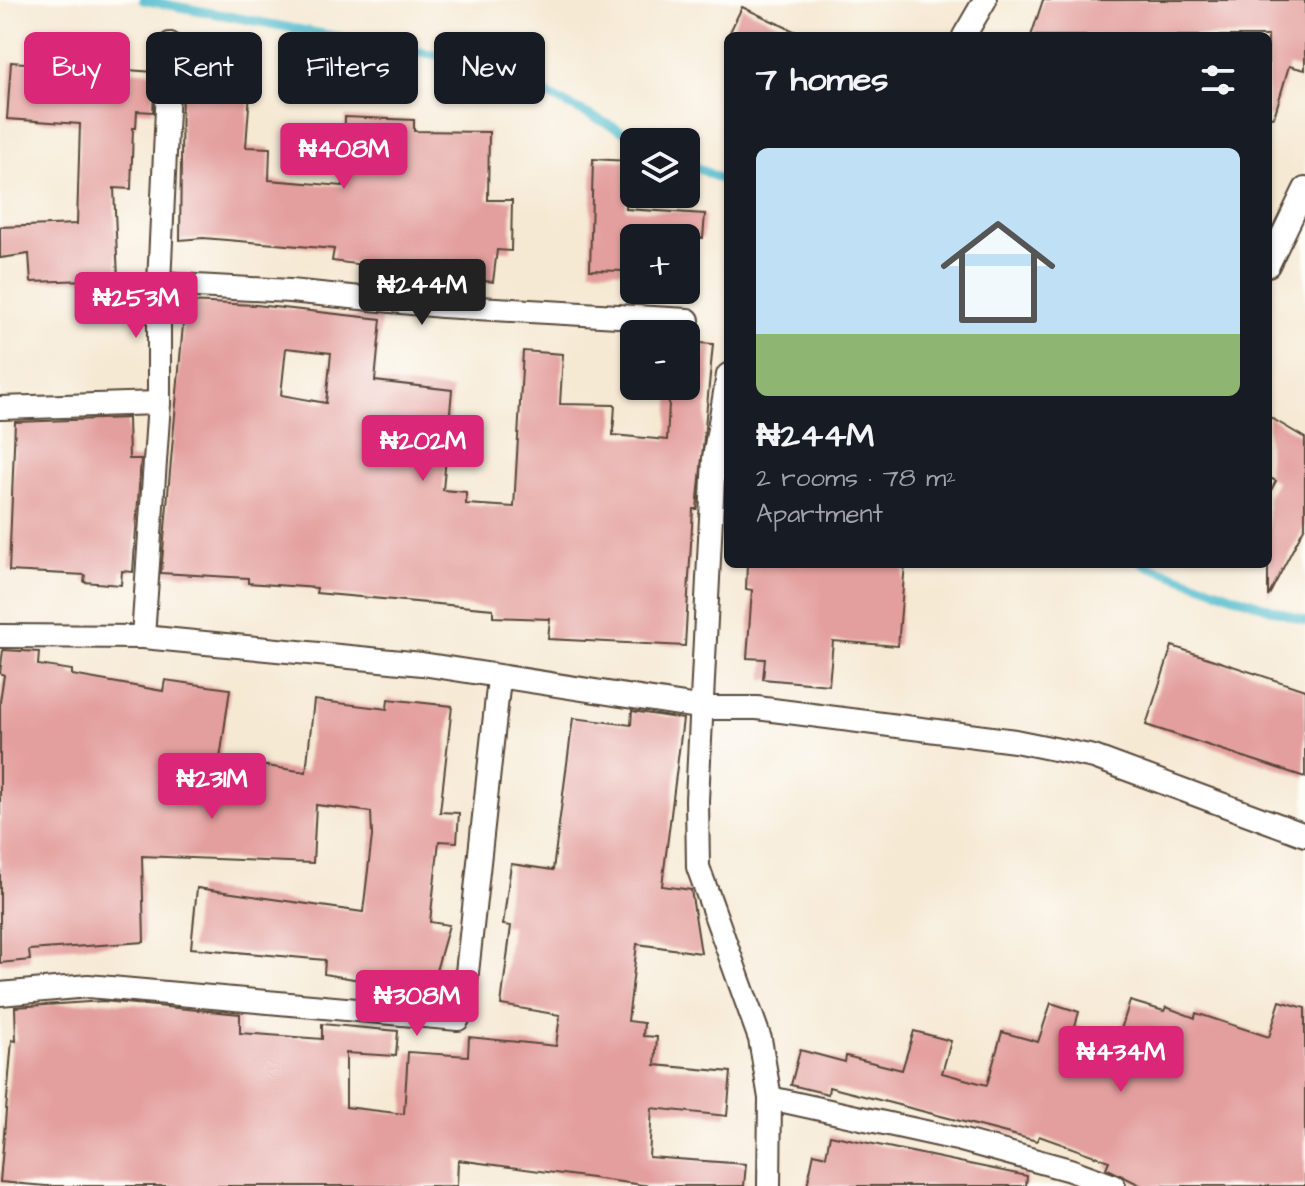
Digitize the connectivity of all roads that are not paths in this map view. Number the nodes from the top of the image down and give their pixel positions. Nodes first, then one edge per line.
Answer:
1 (985, 0) edge
2 (966, 32) edge
3 (167, 104) edge
4 (1305, 189) edge
5 (1272, 257) edge
6 (159, 284) junction
7 (688, 320) dead end
8 (724, 399) edge
9 (159, 403) junction
10 (0, 408) edge
11 (0, 636) edge
12 (143, 637) junction
13 (499, 679) junction
14 (704, 708) junction
15 (1305, 835) edge
16 (0, 994) edge
17 (770, 1098) junction
18 (769, 1186) edge
19 (1114, 1186) edge

1 - 2 street
3 - 6 street
4 - 5 street
6 - 7 street
6 - 9 street
8 - 14 street
9 - 10 street
9 - 12 street
11 - 12 street
12 - 13 street
13 - 14 street
13 - 16 street
14 - 15 street
14 - 17 street
17 - 18 street
17 - 19 street

